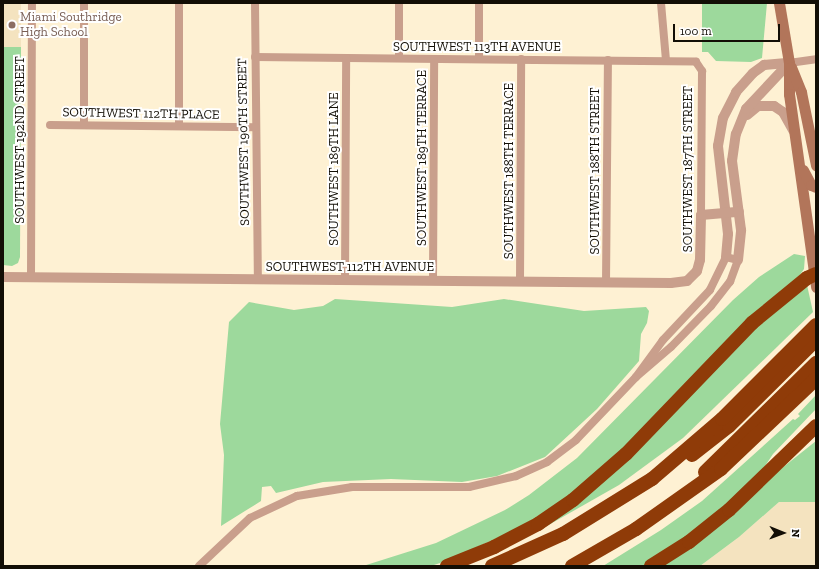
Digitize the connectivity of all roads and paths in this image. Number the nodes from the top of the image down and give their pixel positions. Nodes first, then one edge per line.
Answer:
1 (32, 3) edge
2 (84, 3) edge
3 (179, 3) edge
4 (255, 3) edge
5 (399, 3) edge
6 (479, 3) edge
7 (661, 3) edge
8 (779, 3) edge
9 (255, 57) junction
10 (346, 58) junction
11 (399, 58) junction
12 (434, 59) junction
13 (479, 59) junction
14 (521, 59) junction
15 (816, 59) edge
16 (608, 60) junction
17 (666, 60) junction
18 (698, 63) joint
19 (789, 63) junction
20 (741, 123) junction
21 (50, 125) dead end
22 (84, 125) junction
23 (178, 126) junction
24 (256, 127) junction
25 (795, 133) junction
26 (816, 165) edge
27 (800, 166) junction
28 (816, 187) edge
29 (739, 212) junction
30 (726, 214) junction
31 (701, 216) junction
32 (726, 257) junction
33 (738, 260) junction
34 (695, 275) joint
35 (3, 277) edge
36 (31, 278) junction
37 (816, 278) edge
38 (258, 280) junction
39 (345, 281) junction
40 (433, 281) junction
41 (520, 282) junction
42 (606, 283) junction
43 (710, 290) junction
44 (720, 296) junction
45 (816, 325) edge
46 (808, 343) edge
47 (815, 372) edge
48 (636, 377) junction
49 (816, 426) edge
50 (816, 437) edge
51 (801, 442) junction
52 (198, 566) edge
53 (447, 566) edge
54 (492, 566) edge
55 (572, 566) edge
56 (652, 566) edge

1 - 36 street, SOUTHWEST 192ND STREET
2 - 22 street
3 - 23 street
4 - 9 street, SOUTHWEST 190TH STREET
5 - 11 street, SOUTHWEST 189TH TERRACE
6 - 13 street
7 - 17 street
8 - 19 main road
9 - 10 street, SOUTHWEST 113TH AVENUE
9 - 24 street, SOUTHWEST 190TH STREET
10 - 11 street, SOUTHWEST 113TH AVENUE
10 - 39 street, SOUTHWEST 189TH LANE
11 - 12 street, SOUTHWEST 113TH AVENUE
12 - 13 street, SOUTHWEST 113TH AVENUE
12 - 40 street, SOUTHWEST 189TH TERRACE
13 - 14 street, SOUTHWEST 113TH AVENUE
14 - 16 street, SOUTHWEST 113TH AVENUE
14 - 41 street, SOUTHWEST 188TH TERRACE
15 - 19 street
16 - 17 street, SOUTHWEST 113TH AVENUE
16 - 42 street, SOUTHWEST 188TH STREET
17 - 18 street, SOUTHWEST 113TH AVENUE
18 - 31 street, SOUTHWEST 187TH STREET
19 - 20 street
19 - 25 main road
19 - 26 main road
19 - 30 street
20 - 25 street
20 - 29 street
21 - 22 street, SOUTHWEST 112TH PLACE
22 - 23 street, SOUTHWEST 112TH PLACE
23 - 24 street, SOUTHWEST 112TH PLACE
24 - 38 street, SOUTHWEST 190TH STREET
25 - 27 main road
27 - 28 main road
27 - 37 main road
29 - 30 street
29 - 33 street
30 - 31 street
30 - 32 street
31 - 34 street, SOUTHWEST 187TH STREET
32 - 33 street
32 - 43 street
33 - 44 street
34 - 42 street, SOUTHWEST 112TH AVENUE
35 - 36 street, SOUTHWEST 112TH AVENUE
36 - 38 street, SOUTHWEST 112TH AVENUE
37 - 53 highway
38 - 39 street, SOUTHWEST 112TH AVENUE
39 - 40 street, SOUTHWEST 112TH AVENUE
40 - 41 street, SOUTHWEST 112TH AVENUE
41 - 42 street, SOUTHWEST 112TH AVENUE
43 - 44 street
43 - 48 street
44 - 48 street
45 - 46 highway
46 - 54 highway
47 - 55 highway
48 - 52 street
49 - 51 highway
50 - 51 highway
51 - 56 highway

